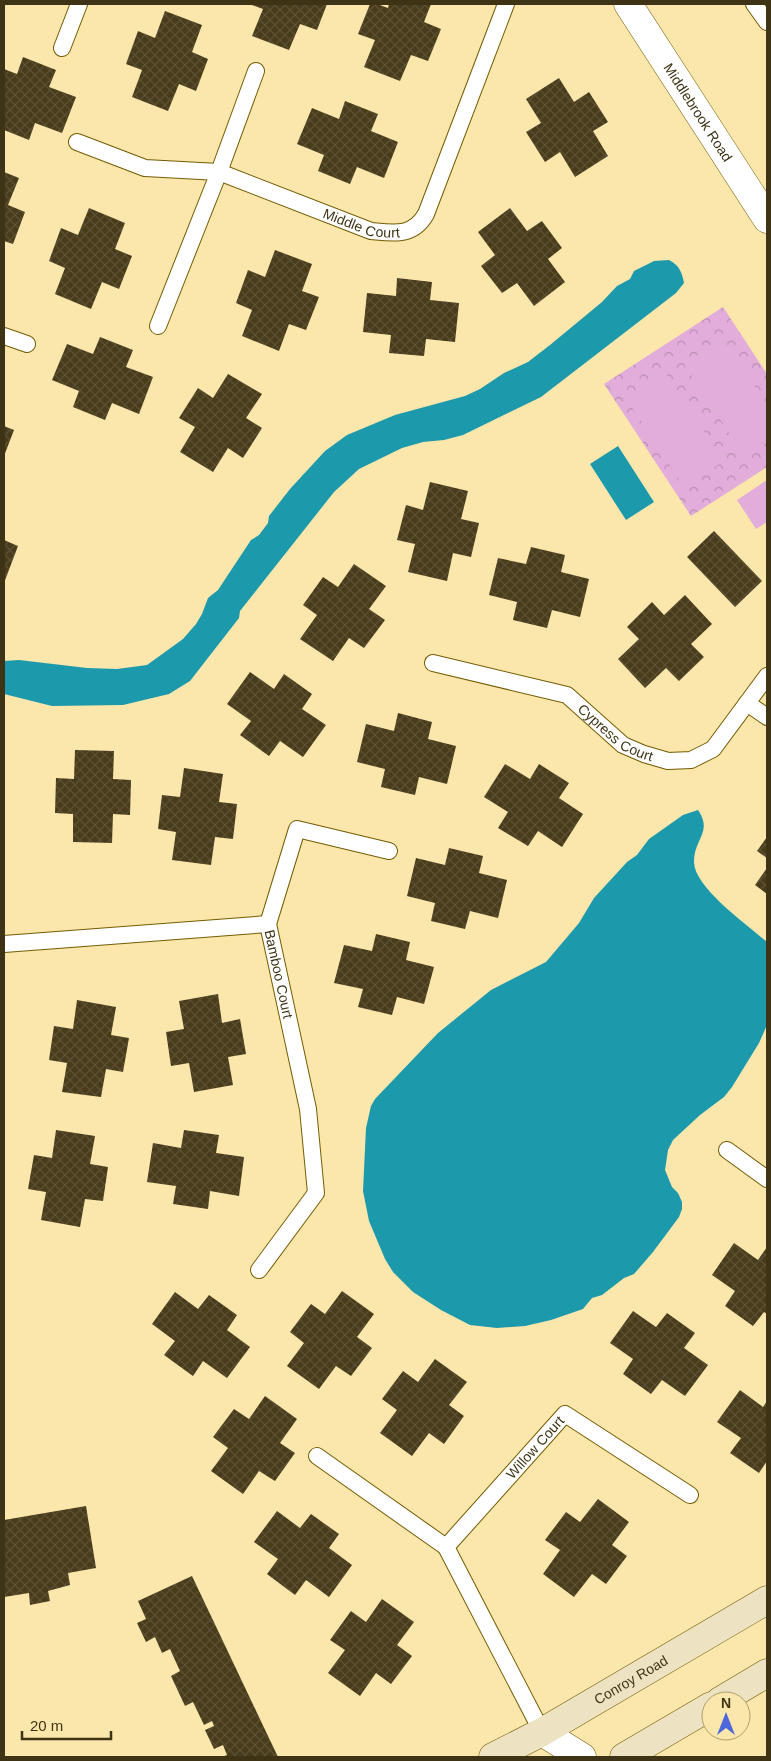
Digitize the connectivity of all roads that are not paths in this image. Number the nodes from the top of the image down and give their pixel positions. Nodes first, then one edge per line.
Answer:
1 (79, 4) edge
2 (506, 4) edge
3 (628, 4) edge
4 (754, 4) edge
5 (767, 22) edge
6 (62, 48) dead end
7 (256, 71) dead end
8 (77, 142) dead end
9 (219, 172) junction
10 (767, 219) edge
11 (158, 326) dead end
12 (4, 336) edge
13 (27, 344) dead end
14 (433, 663) dead end
15 (767, 676) edge
16 (747, 703) junction
17 (767, 717) edge
18 (389, 851) dead end
19 (268, 924) junction
20 (4, 943) edge
21 (727, 1150) dead end
22 (767, 1179) edge
23 (259, 1270) dead end
24 (317, 1456) dead end
25 (690, 1495) dead end
26 (446, 1547) junction
27 (767, 1600) edge
28 (767, 1673) edge
29 (737, 1691) edge
30 (701, 1712) edge
31 (542, 1732) junction
32 (493, 1757) edge
33 (552, 1757) edge
34 (582, 1757) edge
35 (624, 1757) edge

1 - 6 lane
2 - 9 lane, Middle Court
3 - 10 street, Middlebrook Road
4 - 5 lane
7 - 9 lane
8 - 9 lane, Middle Court
9 - 11 lane
12 - 13 lane
14 - 16 lane, Cypress Court
15 - 16 lane, Cypress Court
16 - 17 lane
18 - 19 lane
19 - 20 lane, Bamboo Court
19 - 23 lane, Bamboo Court
21 - 22 lane
24 - 26 lane
25 - 26 lane, Willow Court
26 - 31 lane
27 - 31 main road, Conroy Road
28 - 29 main road
30 - 35 main road
31 - 32 main road, Conroy Road
31 - 33 street
31 - 34 street

